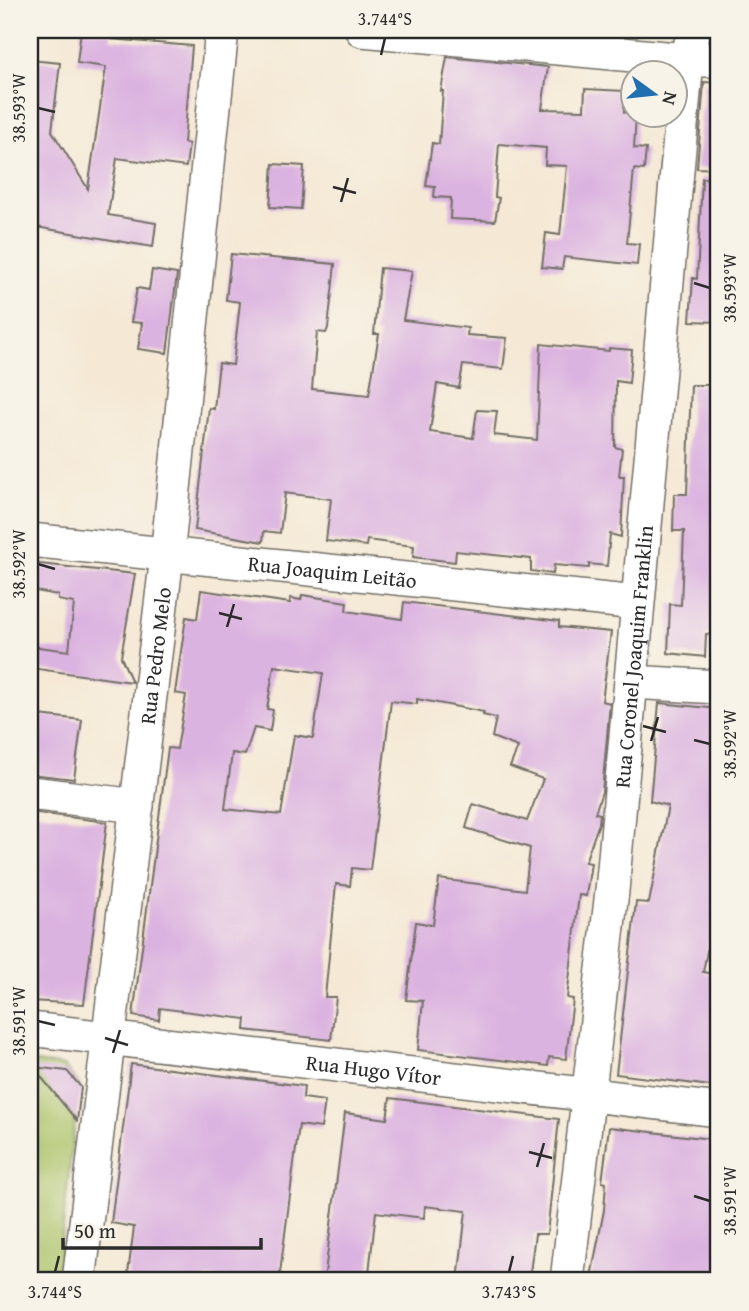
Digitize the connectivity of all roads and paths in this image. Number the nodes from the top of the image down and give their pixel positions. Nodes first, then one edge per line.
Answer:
1 (222, 30) edge
2 (362, 30) edge
3 (690, 45) edge
4 (719, 60) edge
5 (30, 540) edge
6 (167, 556) junction
7 (637, 603) junction
8 (631, 682) junction
9 (719, 687) edge
10 (30, 793) edge
11 (137, 806) junction
12 (30, 1029) edge
13 (110, 1038) junction
14 (587, 1093) junction
15 (719, 1110) edge
16 (79, 1281) edge
17 (567, 1281) edge

1 - 6 street, Rua Pedro Melo
2 - 3 street
3 - 4 street
3 - 7 street, Rua Coronel Joaquim Franklin
5 - 6 street, Rua Joaquim Leitão
6 - 7 street, Rua Joaquim Leitão
6 - 11 street, Rua Pedro Melo
7 - 8 street, Rua Coronel Joaquim Franklin
8 - 9 street
8 - 14 street, Rua Coronel Joaquim Franklin
10 - 11 street
11 - 13 street, Rua Pedro Melo
12 - 13 street, Rua Hugo Vítor
13 - 14 street, Rua Hugo Vítor
13 - 16 street, Rua Pedro Melo
14 - 15 street, Rua Hugo Vítor
14 - 17 street, Rua Coronel Joaquim Franklin

